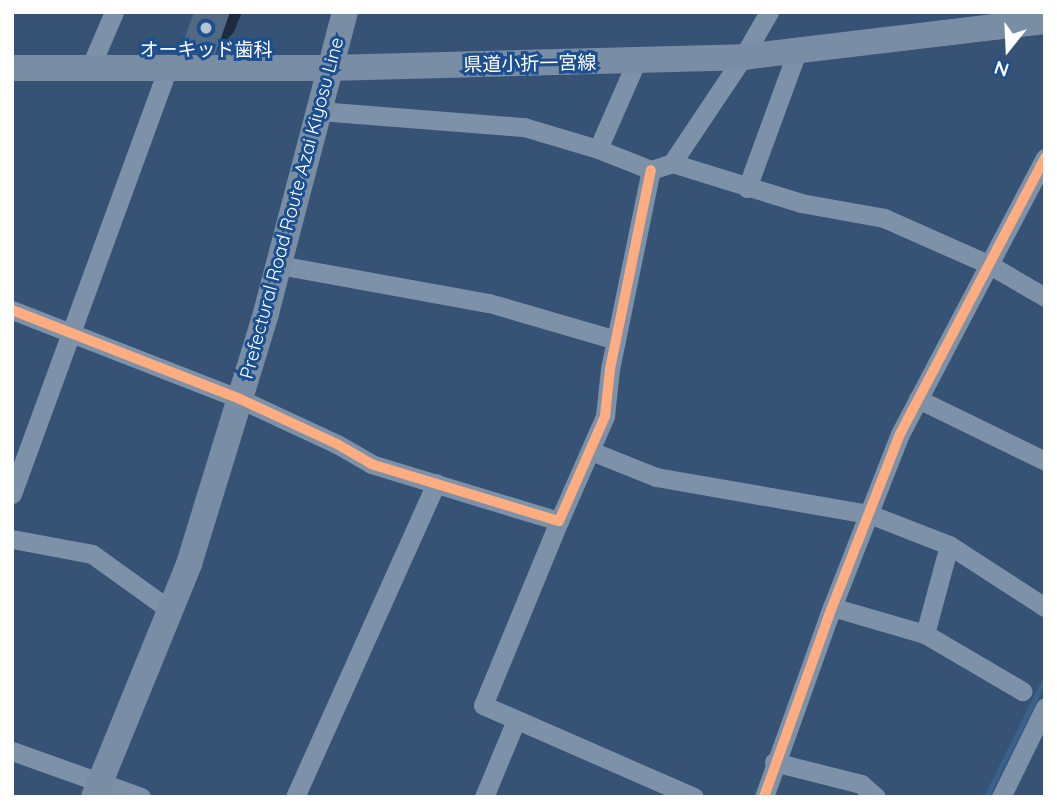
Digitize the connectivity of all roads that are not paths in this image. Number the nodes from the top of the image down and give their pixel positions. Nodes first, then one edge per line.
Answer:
1 (114, 12) edge
2 (345, 12) edge
3 (769, 12) edge
4 (1045, 21) edge
5 (797, 51) junction
6 (743, 57) junction
7 (636, 62) junction
8 (169, 66) junction
9 (12, 68) edge
10 (90, 68) junction
11 (330, 68) junction
12 (319, 111) junction
13 (598, 149) junction
14 (672, 163) junction
15 (1043, 166) edge
16 (651, 170) junction
17 (747, 188) junction
18 (988, 264) junction
19 (279, 265) junction
20 (1045, 297) edge
21 (12, 310) edge
22 (70, 331) junction
23 (616, 340) junction
24 (240, 399) junction
25 (918, 399) junction
26 (591, 451) junction
27 (1045, 461) edge
28 (436, 483) junction
29 (12, 494) edge
30 (869, 514) junction
31 (559, 521) junction
32 (12, 539) edge
33 (949, 545) junction
34 (832, 607) junction
35 (1045, 607) edge
36 (170, 610) junction
37 (925, 634) junction
38 (1023, 691) dead end
39 (1045, 707) edge
40 (516, 720) junction
41 (12, 751) edge
42 (774, 762) junction
43 (97, 789) edge
44 (141, 797) edge
45 (295, 797) edge
46 (484, 797) edge
47 (694, 797) edge
48 (764, 797) edge
49 (876, 797) edge
50 (1001, 797) edge

1 - 10 street
2 - 11 main road, Prefectural Road Route Azai Kiyosu Line
3 - 6 street
4 - 5 main road, 県道小折一宮線
5 - 6 main road, 県道小折一宮線
5 - 17 street
6 - 7 main road, 県道小折一宮線
6 - 14 street
7 - 11 main road, 県道小折一宮線
7 - 13 street
8 - 10 main road, 県道小折一宮線
8 - 11 main road, 県道小折一宮線
8 - 22 street
9 - 10 main road, 県道小折一宮線
11 - 12 main road, Prefectural Road Route Azai Kiyosu Line
12 - 13 street
12 - 19 main road, Prefectural Road Route Azai Kiyosu Line
13 - 16 street
14 - 16 street
14 - 17 street
15 - 18 street
16 - 23 street
17 - 18 street
18 - 20 street
18 - 25 street
19 - 23 street
19 - 24 main road, Prefectural Road Route Azai Kiyosu Line
21 - 22 street
22 - 24 street
22 - 29 street
23 - 26 street
24 - 28 street
24 - 36 main road, Prefectural Road Route Azai Kiyosu Line
25 - 27 street
25 - 30 street
26 - 30 street
26 - 31 street
28 - 31 street
28 - 45 street
30 - 33 street
30 - 34 street
31 - 40 street
32 - 36 street
33 - 35 street
33 - 37 street
34 - 37 street
34 - 42 street
36 - 43 main road, Prefectural Road Route Azai Kiyosu Line
37 - 38 street
39 - 50 street
40 - 46 street
40 - 47 street
41 - 43 street
42 - 48 street
42 - 49 street
43 - 44 street

